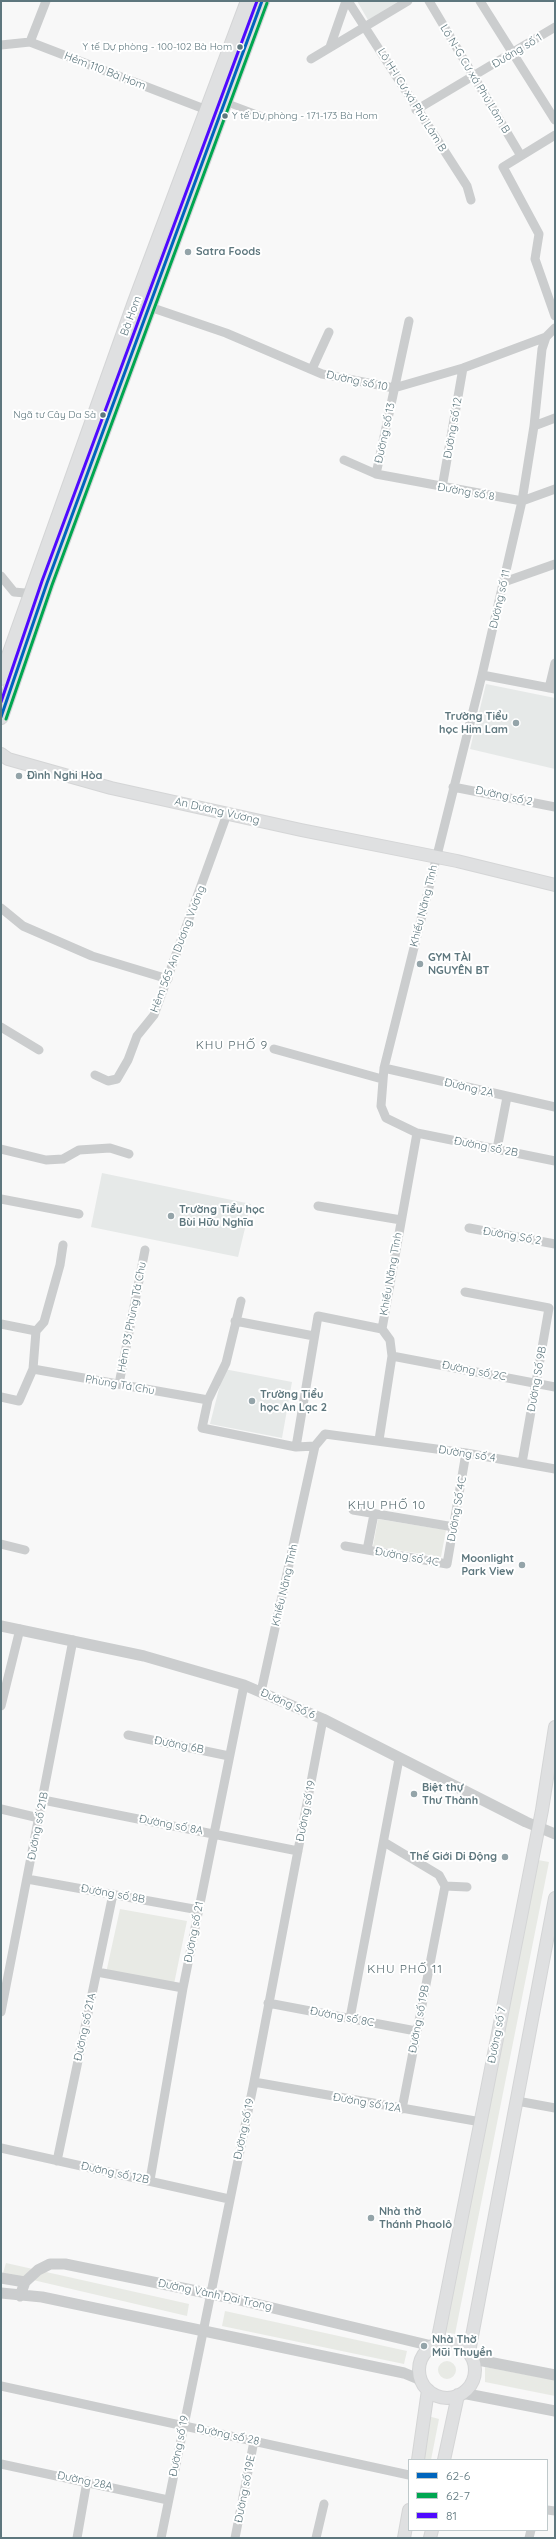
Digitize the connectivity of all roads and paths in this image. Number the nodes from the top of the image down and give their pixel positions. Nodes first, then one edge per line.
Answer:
1 (46, 1) edge
2 (248, 1) edge
3 (262, 1) edge
4 (347, 1) edge
5 (408, 1) edge
6 (429, 1) edge
7 (480, 1) edge
8 (366, 26) junction
9 (555, 27) edge
10 (30, 42) junction
11 (1, 45) edge
12 (330, 47) junction
13 (514, 54) junction
14 (311, 59) dead end
15 (474, 76) junction
16 (225, 102) junction
17 (207, 110) junction
18 (416, 110) junction
19 (265, 117) dead end
20 (555, 120) edge
21 (555, 135) edge
22 (521, 156) junction
23 (471, 200) dead end
24 (135, 302) junction
25 (150, 307) junction
26 (555, 316) edge
27 (409, 321) dead end
28 (555, 328) edge
29 (329, 332) dead end
30 (546, 337) junction
31 (463, 368) junction
32 (312, 369) junction
33 (394, 388) junction
34 (555, 418) edge
35 (534, 426) junction
36 (344, 460) dead end
37 (376, 474) junction
38 (442, 488) junction
39 (555, 489) edge
40 (522, 501) junction
41 (555, 564) edge
42 (1, 576) edge
43 (504, 582) junction
44 (37, 595) junction
45 (555, 663) edge
46 (482, 675) junction
47 (1, 678) edge
48 (552, 689) edge
49 (1, 717) edge
50 (1, 754) edge
51 (453, 787) junction
52 (555, 807) edge
53 (227, 814) junction
54 (436, 858) junction
55 (555, 885) edge
56 (1, 908) edge
57 (168, 979) junction
58 (1, 1027) edge
59 (274, 1049) dead end
60 (39, 1050) dead end
61 (384, 1068) junction
62 (95, 1075) dead end
63 (382, 1080) junction
64 (507, 1097) junction
65 (555, 1107) edge
66 (417, 1133) junction
67 (1, 1149) edge
68 (497, 1149) junction
69 (129, 1154) dead end
70 (555, 1161) edge
71 (1, 1199) edge
72 (318, 1206) dead end
73 (78, 1214) dead end
74 (401, 1220) junction
75 (469, 1228) dead end
76 (63, 1244) dead end
77 (555, 1244) edge
78 (145, 1250) dead end
79 (465, 1292) dead end
80 (241, 1301) dead end
81 (235, 1321) junction
82 (1, 1324) edge
83 (382, 1328) junction
84 (36, 1331) junction
85 (314, 1336) junction
86 (392, 1356) junction
87 (32, 1370) junction
88 (119, 1384) junction
89 (538, 1384) junction
90 (555, 1387) edge
91 (1, 1397) edge
92 (208, 1400) junction
93 (379, 1440) junction
94 (315, 1446) junction
95 (296, 1447) junction
96 (466, 1453) junction
97 (522, 1463) junction
98 (555, 1469) edge
99 (353, 1510) dead end
100 (374, 1514) junction
101 (454, 1526) junction
102 (1, 1544) edge
103 (345, 1546) dead end
104 (25, 1550) dead end
105 (367, 1550) junction
106 (447, 1564) joint
107 (1, 1626) edge
108 (20, 1629) junction
109 (73, 1640) junction
110 (244, 1685) junction
111 (261, 1692) junction
112 (1, 1705) edge
113 (323, 1719) junction
114 (555, 1727) edge
115 (128, 1735) dead end
116 (229, 1756) junction
117 (400, 1759) junction
118 (43, 1800) junction
119 (1, 1809) edge
120 (39, 1818) junction
121 (538, 1827) junction
122 (214, 1834) junction
123 (555, 1834) edge
124 (384, 1842) junction
125 (298, 1851) junction
126 (27, 1879) junction
127 (445, 1886) junction
128 (467, 1887) dead end
129 (113, 1894) junction
130 (555, 1898) edge
131 (199, 1910) junction
132 (552, 1927) edge
133 (97, 1972) junction
134 (183, 1988) junction
135 (268, 2003) junction
136 (1, 2012) edge
137 (350, 2018) junction
138 (416, 2031) junction
139 (254, 2082) junction
140 (517, 2101) junction
141 (555, 2108) edge
142 (402, 2109) junction
143 (481, 2122) junction
144 (1, 2148) edge
145 (57, 2161) junction
146 (150, 2180) junction
147 (230, 2199) junction
148 (1, 2278) edge
149 (25, 2282) junction
150 (1, 2293) edge
151 (212, 2294) junction
152 (20, 2296) junction
153 (202, 2331) junction
154 (434, 2345) junction
155 (471, 2356) junction
156 (555, 2375) edge
157 (424, 2385) junction
158 (1, 2386) edge
159 (460, 2394) junction
160 (555, 2412) edge
161 (183, 2426) junction
162 (254, 2441) junction
163 (418, 2459) edge
164 (444, 2459) edge
165 (1, 2464) edge
166 (408, 2475) edge
167 (87, 2481) junction
168 (168, 2500) junction
169 (324, 2504) dead end
170 (408, 2516) edge
171 (77, 2538) edge
172 (161, 2538) edge
173 (236, 2538) edge
174 (316, 2538) edge
175 (404, 2538) edge

1 - 10 street
2 - 17 main road, Bà Hom
3 - 16 main road, Bà Hom
4 - 8 street, Lô H-I Cư xá Phú Lâm B
4 - 12 street
5 - 8 street
6 - 15 street, Lô N-G Cư xá Phú Lâm B
7 - 13 street
8 - 12 street
8 - 18 street, Lô H-I Cư xá Phú Lâm B
9 - 13 street, Đường số 1
10 - 11 street, Hẻm 110 Bà Hom
10 - 17 street, Hẻm 110 Bà Hom
12 - 14 street
13 - 15 street, Đường số 1
13 - 20 street
15 - 18 street, Đường số 1
15 - 22 street, Lô N-G Cư xá Phú Lâm B
16 - 19 street
16 - 25 main road, Bà Hom
17 - 24 main road, Bà Hom
18 - 23 street, Lô H-I Cư xá Phú Lâm B
21 - 22 street
22 - 26 street
24 - 25 street, Đường số 10
24 - 44 main road, Bà Hom
25 - 32 street, Đường số 10
25 - 44 main road, Bà Hom
27 - 33 street, Đường số 13
28 - 30 street, Đường số 10
29 - 32 street
30 - 31 street, Đường số 10
30 - 35 street, Đường số 11
31 - 33 street, Đường số 10
31 - 38 street, Đường số 12
32 - 33 street, Đường số 10
33 - 37 street, Đường số 13
34 - 35 street
35 - 40 street, Đường số 11
36 - 37 street, Đường số 8
37 - 38 street, Đường số 8
38 - 40 street, Đường số 8
39 - 40 street, Đường số 8
40 - 43 street, Đường số 11
41 - 43 street
42 - 44 street
43 - 46 street, Đường số 11
44 - 47 main road, Bà Hom
44 - 49 main road, Bà Hom
45 - 48 street
46 - 48 street
46 - 51 street, Đường số 11
50 - 53 main road, An Dương Vương
51 - 52 street, Đường số 2
51 - 54 street, Đường số 11
53 - 54 main road, An Dương Vương
53 - 57 street, Hẻm 565 An Dương Vương
54 - 55 main road, An Dương Vương
54 - 61 street, Khiếu Năng Tĩnh
56 - 57 street
57 - 62 street, Hẻm 565 An Dương Vương
58 - 60 street
59 - 63 street
61 - 63 street, Khiếu Năng Tĩnh
61 - 64 street, Đường 2A
63 - 66 street, Khiếu Năng Tĩnh
64 - 65 street, Đường 2A
64 - 68 street
66 - 68 street, Đường số 2B
66 - 74 street, Khiếu Năng Tĩnh
67 - 69 street
68 - 70 street, Đường số 2B
71 - 73 street
72 - 74 street
74 - 83 street, Khiếu Năng Tĩnh
75 - 77 street, Đường Số 2
76 - 84 street
78 - 88 street, Hẻm 93 Phùng Tá Chu
79 - 89 street, Đường Số 9B
80 - 81 street
81 - 85 street
81 - 92 street
82 - 84 street
83 - 85 street
83 - 86 street, Khiếu Năng Tĩnh
84 - 87 street
85 - 95 street
86 - 89 street, Đường số 2C
86 - 93 street, Khiếu Năng Tĩnh
87 - 88 street, Phùng Tá Chu
87 - 91 street
88 - 92 street, Phùng Tá Chu
89 - 90 street, Đường số 2C
89 - 97 street, Đường Số 9B
92 - 95 street
93 - 94 street
93 - 96 street, Đường số 4
94 - 95 street
94 - 111 street, Khiếu Năng Tĩnh
96 - 97 street, Đường số 4
96 - 101 street, Đường Số 4C
97 - 98 street, Đường số 4
99 - 100 street, Đường số 4C
100 - 101 street, Đường số 4C
100 - 105 street, Đường số 4C
101 - 106 street, Đường Số 4C
102 - 104 street
103 - 105 street, Đường số 4C
105 - 106 street, Đường số 4C
107 - 108 street, Đường Số 6
108 - 109 street, Đường Số 6
108 - 112 street
109 - 110 street, Đường Số 6
109 - 118 street, Đường số 21B
110 - 111 street, Đường Số 6
110 - 116 street, Đường số 21
111 - 113 street, Đường Số 6
113 - 117 street, Đường Số 6
113 - 125 street, Đường số 19
114 - 121 main road, Đường số 7
115 - 116 street, Đường 6B
116 - 122 street, Đường số 21
117 - 121 street, Đường Số 6
117 - 124 street
118 - 120 street, Đường số 21B
118 - 122 street, Đường số 8A
119 - 120 street
120 - 126 street, Đường số 21B
121 - 123 street, Đường Số 6
121 - 143 main road, Đường số 7
122 - 125 street, Đường số 8A
122 - 131 street, Đường số 21
124 - 127 street
124 - 137 street
125 - 135 street, Đường số 19
126 - 129 street, Đường số 8B
126 - 136 street, Đường số 21B
127 - 128 street
127 - 138 street, Đường số 19B
129 - 131 street, Đường số 8B
129 - 133 street, Đường số 21A
130 - 132 main road
131 - 134 street, Đường số 21
132 - 140 main road
133 - 134 street
133 - 145 street, Đường số 21A
134 - 146 street, Đường số 21
135 - 137 street, Đường số 8C
135 - 139 street, Đường số 19
137 - 138 street, Đường số 8C
138 - 142 street, Đường số 19B
139 - 142 street, Đường số 12A
139 - 147 street, Đường số 19
140 - 141 street
140 - 155 main road
142 - 143 street, Đường số 12A
143 - 154 main road, Đường số 7
144 - 145 street, Đường số 12B
145 - 146 street, Đường số 12B
146 - 147 street, Đường số 12B
147 - 151 street, Đường số 19
148 - 149 street
149 - 151 street, Đường Vành Đai Trong
149 - 152 street
150 - 152 street
151 - 153 street, Đường số 19
151 - 154 street, Đường Vành Đai Trong
152 - 153 street
153 - 157 street
153 - 161 street, Đường số 19
154 - 155 main road
154 - 157 main road
155 - 156 street
155 - 159 main road
157 - 159 main road
157 - 163 main road
158 - 161 street, Đường số 28
159 - 160 street
159 - 164 main road
161 - 162 street, Đường số 28
161 - 168 street, Đường số 19
162 - 166 street, Đường số 28
162 - 173 street, Đường số 19E
165 - 167 street, Đường 28A
167 - 168 street, Đường 28A
167 - 171 street
168 - 172 street, Đường số 19
169 - 174 street
170 - 175 main road

